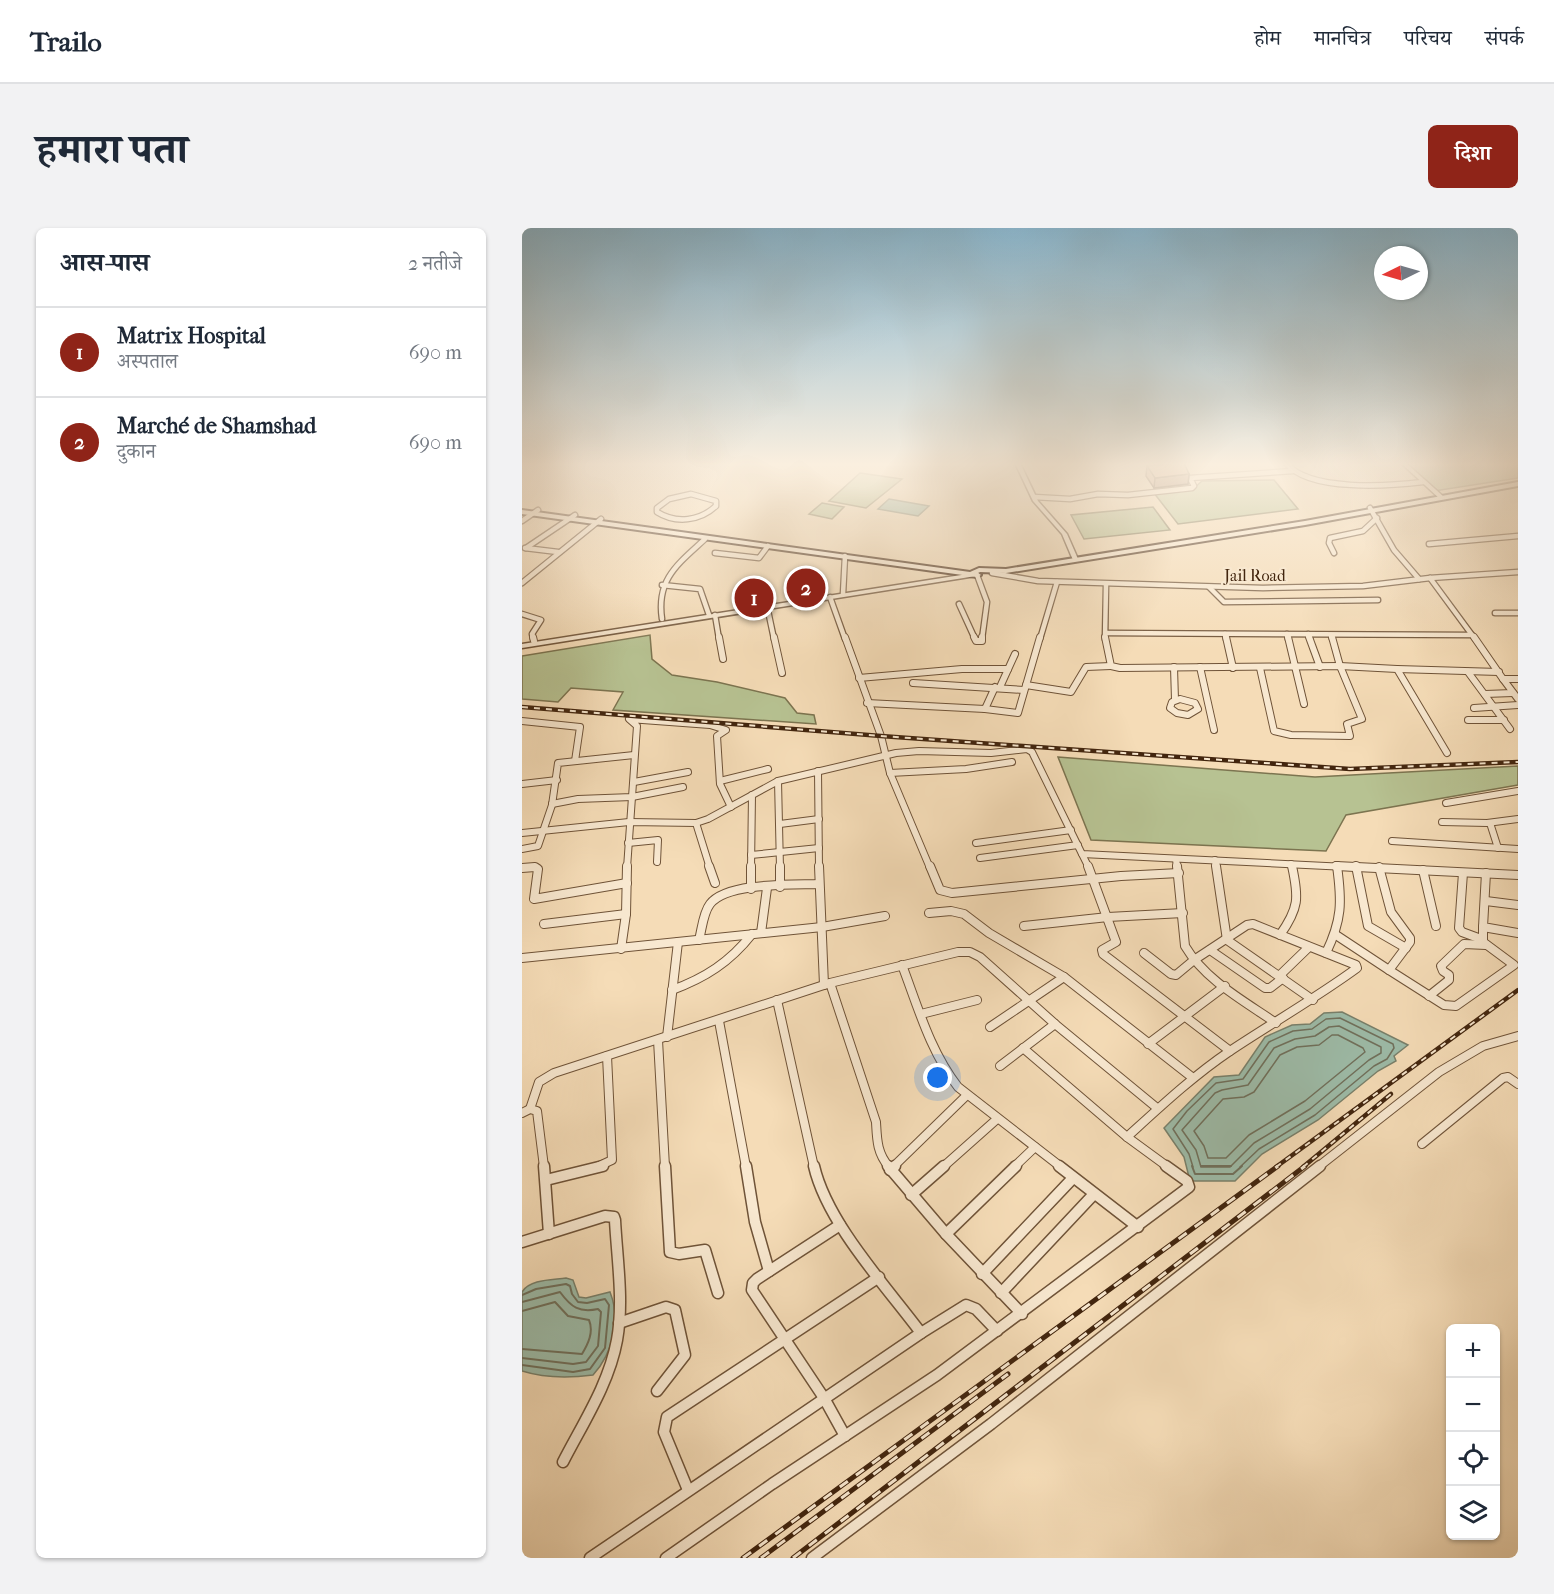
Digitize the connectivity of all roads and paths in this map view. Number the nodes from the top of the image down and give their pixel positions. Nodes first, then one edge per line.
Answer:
1 (559, 525) edge
2 (593, 525) edge
3 (622, 525) edge
4 (627, 525) edge
5 (1057, 525) edge
6 (1274, 525) edge
7 (1369, 525) edge
8 (1381, 525) edge
9 (1518, 536) edge
10 (705, 539) junction
11 (1429, 544) dead end
12 (768, 546) junction
13 (524, 548) edge
14 (558, 552) junction
15 (715, 553) dead end
16 (1334, 554) dead end
17 (845, 556) junction
18 (1074, 558) junction
19 (992, 572) junction
20 (975, 573) junction
21 (1515, 573) edge
22 (522, 576) edge
23 (529, 577) junction
24 (1430, 578) junction
25 (1419, 579) junction
26 (1518, 580) edge
27 (1057, 582) junction
28 (522, 583) edge
29 (662, 585) junction
30 (1106, 585) junction
31 (1209, 587) junction
32 (1309, 587) junction
33 (1263, 588) junction
34 (843, 594) junction
35 (830, 597) junction
36 (1378, 600) dead end
37 (1270, 601) junction
38 (1315, 601) junction
39 (958, 604) dead end
40 (767, 606) junction
41 (1495, 613) dead end
42 (1518, 613) edge
43 (522, 614) edge
44 (712, 615) junction
45 (696, 617) junction
46 (662, 619) junction
47 (680, 620) joint
48 (1106, 633) junction
49 (1225, 634) junction
50 (1287, 634) junction
51 (1308, 634) junction
52 (1331, 635) junction
53 (1472, 635) junction
54 (534, 641) junction
55 (522, 646) edge
56 (1015, 654) dead end
57 (723, 659) dead end
58 (1112, 666) junction
59 (1340, 666) junction
60 (1174, 667) junction
61 (1200, 667) junction
62 (1293, 667) junction
63 (1320, 667) junction
64 (1233, 668) junction
65 (1260, 668) junction
66 (1008, 669) junction
67 (1397, 669) junction
68 (1468, 672) junction
69 (1498, 672) junction
70 (782, 673) dead end
71 (859, 678) junction
72 (1503, 679) junction
73 (1518, 679) edge
74 (913, 683) dead end
75 (997, 687) junction
76 (1025, 687) junction
77 (1514, 691) edge
78 (1485, 694) junction
79 (1518, 699) edge
80 (1175, 700) junction
81 (867, 703) junction
82 (1304, 704) dead end
83 (1518, 705) edge
84 (1495, 707) junction
85 (1474, 708) dead end
86 (985, 709) junction
87 (1467, 720) dead end
88 (1504, 720) junction
89 (522, 721) edge
90 (1510, 729) dead end
91 (1214, 730) dead end
92 (1447, 753) dead end
93 (634, 755) junction
94 (884, 756) junction
95 (575, 761) junction
96 (1012, 762) dead end
97 (768, 769) dead end
98 (818, 771) junction
99 (688, 772) dead end
100 (890, 773) junction
101 (557, 780) junction
102 (778, 780) junction
103 (720, 781) junction
104 (634, 782) junction
105 (522, 784) edge
106 (683, 787) dead end
107 (1518, 791) edge
108 (752, 795) junction
109 (632, 797) junction
110 (552, 804) junction
111 (1446, 804) dead end
112 (731, 807) junction
113 (819, 819) junction
114 (1518, 819) edge
115 (629, 822) junction
116 (1442, 822) dead end
117 (696, 823) junction
118 (1490, 823) junction
119 (780, 824) junction
120 (546, 830) junction
121 (1071, 830) junction
122 (522, 833) edge
123 (1392, 841) dead end
124 (628, 843) junction
125 (976, 843) dead end
126 (1078, 845) junction
127 (819, 848) junction
128 (1498, 848) junction
129 (522, 849) edge
130 (1518, 849) edge
131 (780, 853) junction
132 (1082, 854) junction
133 (751, 855) junction
134 (980, 858) dead end
135 (1176, 859) junction
136 (1215, 860) junction
137 (657, 862) dead end
138 (1291, 864) junction
139 (1337, 865) junction
140 (1356, 866) junction
141 (1379, 867) junction
142 (522, 868) edge
143 (1423, 870) junction
144 (1179, 873) junction
145 (1463, 873) junction
146 (1485, 873) junction
147 (1518, 875) edge
148 (1094, 879) junction
149 (715, 883) dead end
150 (627, 884) junction
151 (819, 884) junction
152 (780, 887) junction
153 (767, 888) junction
154 (751, 889) junction
155 (1486, 901) junction
156 (1518, 905) edge
157 (929, 913) dead end
158 (1183, 913) junction
159 (626, 914) junction
160 (885, 916) dead end
161 (1108, 918) junction
162 (544, 924) dead end
163 (1024, 926) dead end
164 (1436, 926) dead end
165 (822, 927) junction
166 (1483, 927) junction
167 (761, 933) junction
168 (1518, 933) edge
169 (752, 934) junction
170 (1280, 935) junction
171 (1336, 935) junction
172 (699, 940) junction
173 (1227, 940) junction
174 (678, 942) junction
175 (1484, 942) junction
176 (1309, 947) junction
177 (1406, 948) junction
178 (621, 949) junction
179 (1210, 950) junction
180 (1326, 953) junction
181 (1144, 954) dead end
182 (522, 958) edge
183 (1194, 960) junction
184 (903, 966) junction
185 (1389, 970) junction
186 (1064, 977) junction
187 (1281, 977) junction
188 (827, 984) junction
189 (1225, 986) junction
190 (672, 990) junction
191 (1429, 996) junction
192 (777, 1000) junction
193 (977, 1000) dead end
194 (1313, 1000) junction
195 (1029, 1001) junction
196 (921, 1014) junction
197 (1185, 1017) junction
198 (719, 1021) junction
199 (1276, 1023) junction
200 (1055, 1024) junction
201 (990, 1027) dead end
202 (1518, 1036) edge
203 (667, 1037) junction
204 (658, 1040) junction
205 (1148, 1044) junction
206 (1023, 1048) junction
207 (1230, 1051) junction
208 (607, 1056) junction
209 (1000, 1066) dead end
210 (1193, 1078) junction
211 (1518, 1084) edge
212 (967, 1095) junction
213 (1157, 1108) junction
214 (526, 1111) edge
215 (997, 1119) junction
216 (1127, 1137) junction
217 (1422, 1144) dead end
218 (1035, 1147) junction
219 (890, 1170) junction
220 (1073, 1178) junction
221 (546, 1180) junction
222 (1094, 1194) junction
223 (910, 1195) junction
224 (840, 1225) junction
225 (1138, 1227) junction
226 (549, 1234) junction
227 (946, 1234) junction
228 (522, 1242) edge
229 (769, 1271) junction
230 (982, 1274) junction
231 (879, 1277) junction
232 (718, 1293) dead end
233 (1001, 1293) junction
234 (1022, 1314) junction
235 (619, 1323) junction
236 (997, 1331) junction
237 (921, 1333) junction
238 (785, 1338) junction
239 (657, 1391) dead end
240 (824, 1398) junction
241 (845, 1436) junction
242 (563, 1462) dead end
243 (688, 1490) junction
244 (590, 1558) edge
245 (666, 1558) edge
246 (812, 1558) edge

1 - 13 street
2 - 14 street
3 - 10 main road
4 - 20 main road
5 - 18 street
6 - 18 main road
7 - 16 street
8 - 25 street
9 - 11 street
10 - 12 main road
10 - 29 street
12 - 15 street
12 - 17 main road
13 - 14 street
14 - 23 street
17 - 20 main road
17 - 34 street
18 - 19 main road
19 - 20 main road
19 - 27 street, Jail Road
20 - 34 street
20 - 39 street
21 - 24 street, Jail Road
21 - 26 street
22 - 23 street
23 - 28 street
24 - 25 street, Jail Road
24 - 53 street
25 - 32 street, Jail Road
27 - 30 street, Jail Road
27 - 76 street
29 - 44 street
29 - 46 street
30 - 31 street, Jail Road
30 - 48 street
31 - 33 street, Jail Road
31 - 37 street
32 - 33 street, Jail Road
32 - 38 street
33 - 37 street
34 - 35 street
35 - 40 street
35 - 71 street
36 - 38 street
37 - 38 street
40 - 44 street
40 - 70 street
41 - 42 street
43 - 54 street
44 - 45 street
44 - 57 street
45 - 46 street
45 - 47 street
45 - 55 street
46 - 54 street
47 - 55 street
48 - 49 street
48 - 58 street
49 - 50 street
49 - 64 street
50 - 51 street
50 - 62 street
51 - 52 street
51 - 63 street
52 - 53 street
52 - 59 street
53 - 69 street
54 - 55 street
56 - 66 street
58 - 60 street
58 - 76 street
59 - 63 street
59 - 65 street
59 - 67 street
60 - 61 street
60 - 80 street
61 - 64 street
61 - 91 street
62 - 63 street
62 - 65 street
62 - 82 street
64 - 65 street
66 - 71 street
66 - 75 street
67 - 68 street
67 - 92 street
68 - 69 street
68 - 78 street
69 - 72 street
71 - 81 street
72 - 73 street
72 - 77 street
74 - 75 street
75 - 76 street
75 - 86 street
76 - 86 street
77 - 78 street
77 - 79 street
78 - 84 street
80 - 80 street
81 - 86 street
81 - 94 street
83 - 84 street
84 - 85 street
84 - 88 street
87 - 88 street
88 - 90 street
89 - 95 street
93 - 95 street
93 - 103 street
93 - 104 street
94 - 98 street
94 - 100 street
94 - 121 street
95 - 101 street
96 - 100 street
97 - 103 street
98 - 102 street
98 - 113 street
99 - 104 street
100 - 148 street
101 - 105 street
101 - 110 street
102 - 108 street
102 - 119 street
103 - 112 street
104 - 109 street
106 - 109 street
107 - 111 street
108 - 112 street
108 - 133 street
109 - 110 street
109 - 115 street
110 - 120 street
112 - 117 street
113 - 119 street
113 - 127 street
114 - 118 street
115 - 117 street
115 - 120 street
115 - 124 street
116 - 118 street
117 - 149 street
118 - 128 street
119 - 131 street
120 - 122 street
120 - 129 street
121 - 125 street
121 - 126 street
123 - 128 street
124 - 137 street
124 - 150 street
126 - 132 street
126 - 134 street
127 - 131 street
127 - 151 street
128 - 130 street
131 - 133 street
131 - 152 street
132 - 135 street
132 - 148 street
133 - 154 street
135 - 136 street
135 - 144 street
136 - 138 street
136 - 173 street
138 - 139 street
138 - 170 street
139 - 140 street
139 - 171 street
140 - 141 street
140 - 177 street
141 - 143 street
141 - 177 street
142 - 150 street
143 - 145 street
143 - 164 street
144 - 148 street
144 - 158 street
145 - 146 street
145 - 175 street
146 - 147 street
146 - 155 street
148 - 161 street
150 - 159 street
151 - 152 street
151 - 165 street
152 - 153 street
153 - 154 street
153 - 167 street
154 - 172 street
155 - 156 street
155 - 166 street
157 - 186 street
158 - 161 street
158 - 183 street
159 - 162 street
159 - 178 street
160 - 165 street
161 - 163 street
161 - 197 street
165 - 167 street
165 - 188 street
166 - 168 street
166 - 175 street
167 - 169 street
169 - 172 street
169 - 190 street
170 - 173 street
170 - 176 street
171 - 180 street
171 - 185 street
172 - 174 street
173 - 179 street
173 - 187 street
174 - 178 street
174 - 190 street
175 - 191 street
175 - 191 street
176 - 180 street
176 - 187 street
177 - 185 street
178 - 182 street
179 - 183 street
179 - 187 street
180 - 194 street
181 - 183 street
183 - 189 street
184 - 188 street
184 - 195 street
184 - 196 street
185 - 191 street
186 - 195 street
186 - 205 street
187 - 194 street
188 - 192 street
188 - 219 street
189 - 197 street
189 - 199 street
190 - 203 street
192 - 198 street
192 - 224 street
193 - 196 street
194 - 199 street
195 - 200 street
195 - 201 street
196 - 212 street
197 - 205 street
197 - 207 street
198 - 203 street
198 - 229 street
199 - 207 street
200 - 206 street
200 - 213 street
202 - 246 street
203 - 204 street
204 - 208 street
204 - 232 street
205 - 210 street
206 - 209 street
206 - 216 street
207 - 210 street
208 - 214 street
208 - 221 street
210 - 213 street
211 - 217 street
212 - 215 street
212 - 219 street
213 - 216 street
214 - 221 street
215 - 218 street
215 - 223 street
216 - 225 street
218 - 220 street
218 - 227 street
219 - 223 street
220 - 222 street
220 - 230 street
221 - 226 street
222 - 225 street
222 - 233 street
223 - 227 street
224 - 229 street
224 - 231 street
225 - 234 street
226 - 228 street
226 - 235 street
227 - 230 street
229 - 238 street
230 - 233 street
231 - 237 street
231 - 238 street
233 - 234 street
234 - 236 street
235 - 239 street
235 - 242 street
236 - 237 street
236 - 241 street
237 - 240 street
238 - 240 street
238 - 243 street
240 - 241 street
240 - 243 street
241 - 245 street
243 - 244 street

